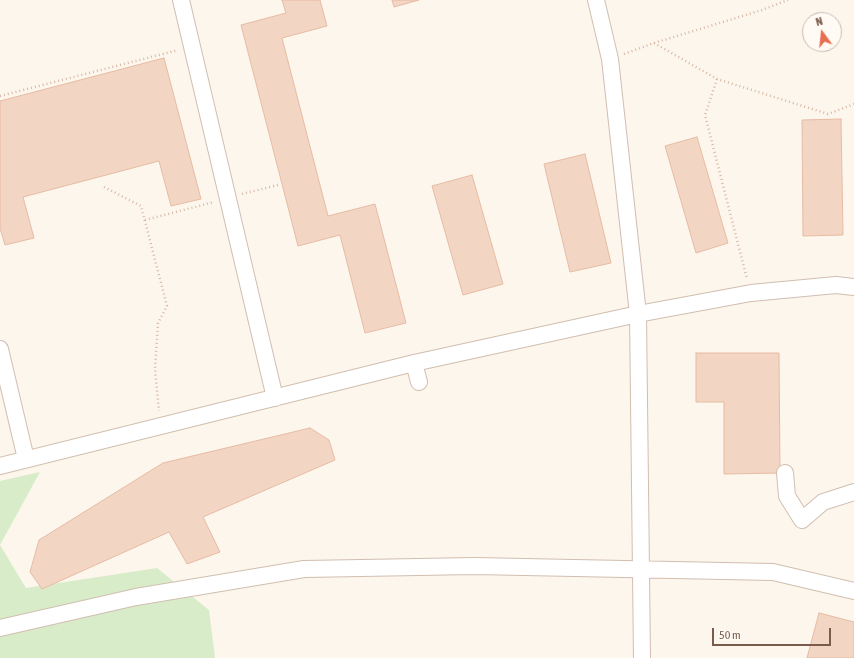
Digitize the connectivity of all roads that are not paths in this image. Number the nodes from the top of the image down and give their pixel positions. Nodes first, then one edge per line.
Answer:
1 (181, 0) edge
2 (596, 0) edge
3 (854, 287) edge
4 (638, 314) junction
5 (0, 349) edge
6 (414, 364) junction
7 (419, 382) dead end
8 (275, 398) junction
9 (26, 459) junction
10 (0, 466) edge
11 (785, 473) dead end
12 (854, 492) edge
13 (641, 570) junction
14 (854, 592) edge
15 (0, 628) edge
16 (642, 658) edge

1 - 8 lane
2 - 4 lane
3 - 4 lane
4 - 6 lane
4 - 13 lane
5 - 9 lane
6 - 7 lane
6 - 8 lane
8 - 9 lane
9 - 10 lane
11 - 12 lane
13 - 14 lane
13 - 15 lane
13 - 16 lane

